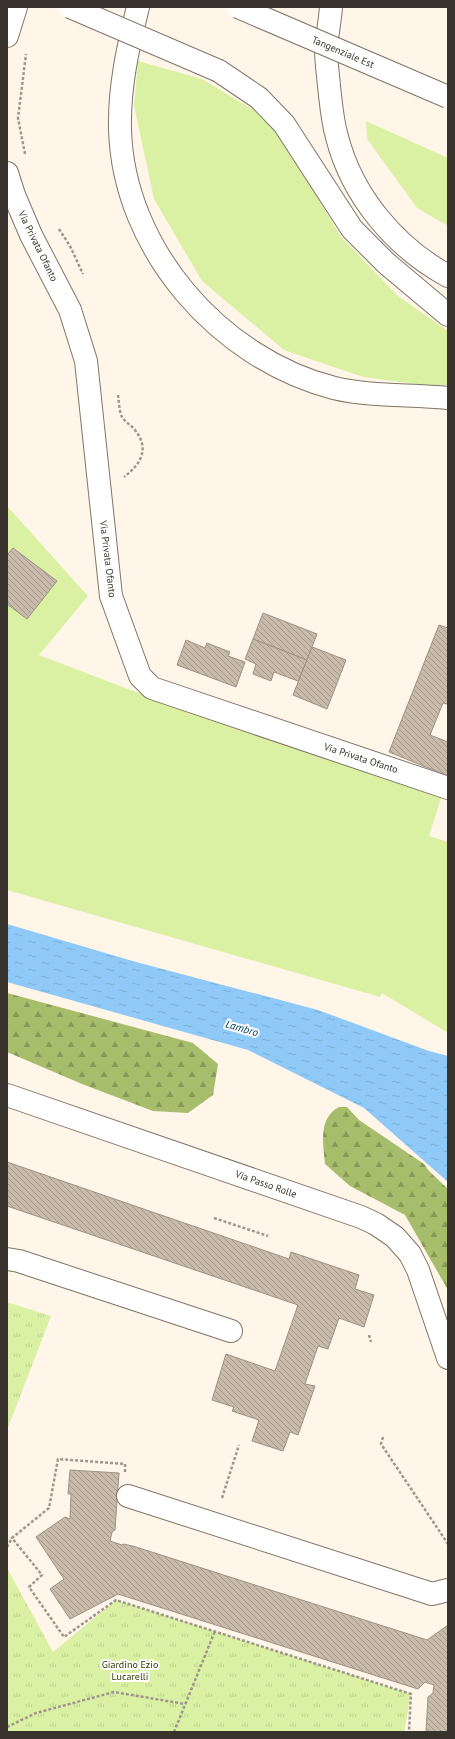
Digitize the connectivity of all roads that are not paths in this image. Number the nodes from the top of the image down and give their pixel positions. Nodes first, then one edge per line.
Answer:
1 (16, 7) edge
2 (70, 7) edge
3 (138, 7) edge
4 (238, 7) edge
5 (331, 7) edge
6 (7, 36) edge
7 (448, 97) edge
8 (7, 173) edge
9 (448, 276) edge
10 (448, 315) edge
11 (448, 398) edge
12 (448, 788) edge
13 (7, 1095) edge
14 (7, 1259) edge
15 (231, 1330) dead end
16 (448, 1358) edge
17 (128, 1496) road end
18 (448, 1590) edge

1 - 6 main road
2 - 10 main road, bridge
3 - 11 main road
4 - 7 main road, Tangenziale Est, bridge
5 - 9 main road
8 - 12 main road, Via Privata Ofanto
13 - 16 main road, Via Passo Rolle
14 - 15 main road
17 - 18 main road

